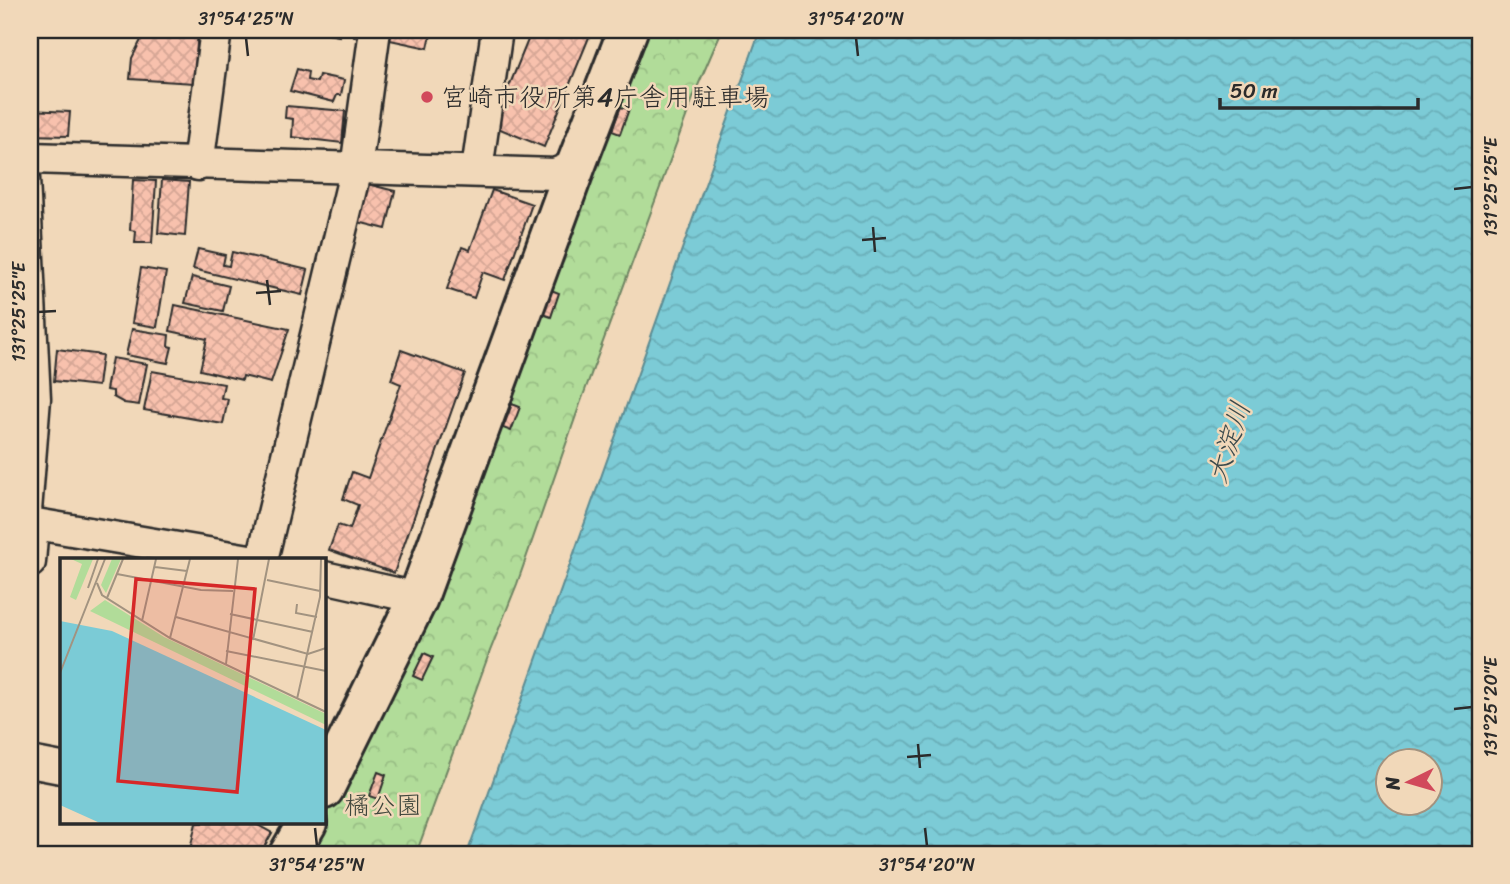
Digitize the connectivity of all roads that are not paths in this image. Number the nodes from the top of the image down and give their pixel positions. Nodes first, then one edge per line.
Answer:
1 (216, 30) edge
2 (375, 30) edge
3 (497, 30) edge
4 (628, 30) edge
5 (30, 158) edge
6 (198, 165) junction
7 (576, 165) junction
8 (356, 168) junction
9 (477, 170) junction
10 (32, 524) edge
11 (237, 558) edge
12 (262, 558) edge
13 (30, 562) edge
14 (326, 577) edge
15 (418, 598) junction
16 (30, 762) edge
17 (60, 768) edge
18 (326, 785) edge
19 (306, 824) edge
20 (289, 854) edge

1 - 6 street
2 - 8 street
3 - 9 street
4 - 7 street
5 - 6 street
5 - 10 lane
6 - 8 street
7 - 9 street
7 - 15 street
8 - 9 street
8 - 12 street
10 - 11 street
10 - 13 street
14 - 15 street
15 - 18 street
16 - 17 street
19 - 20 street

